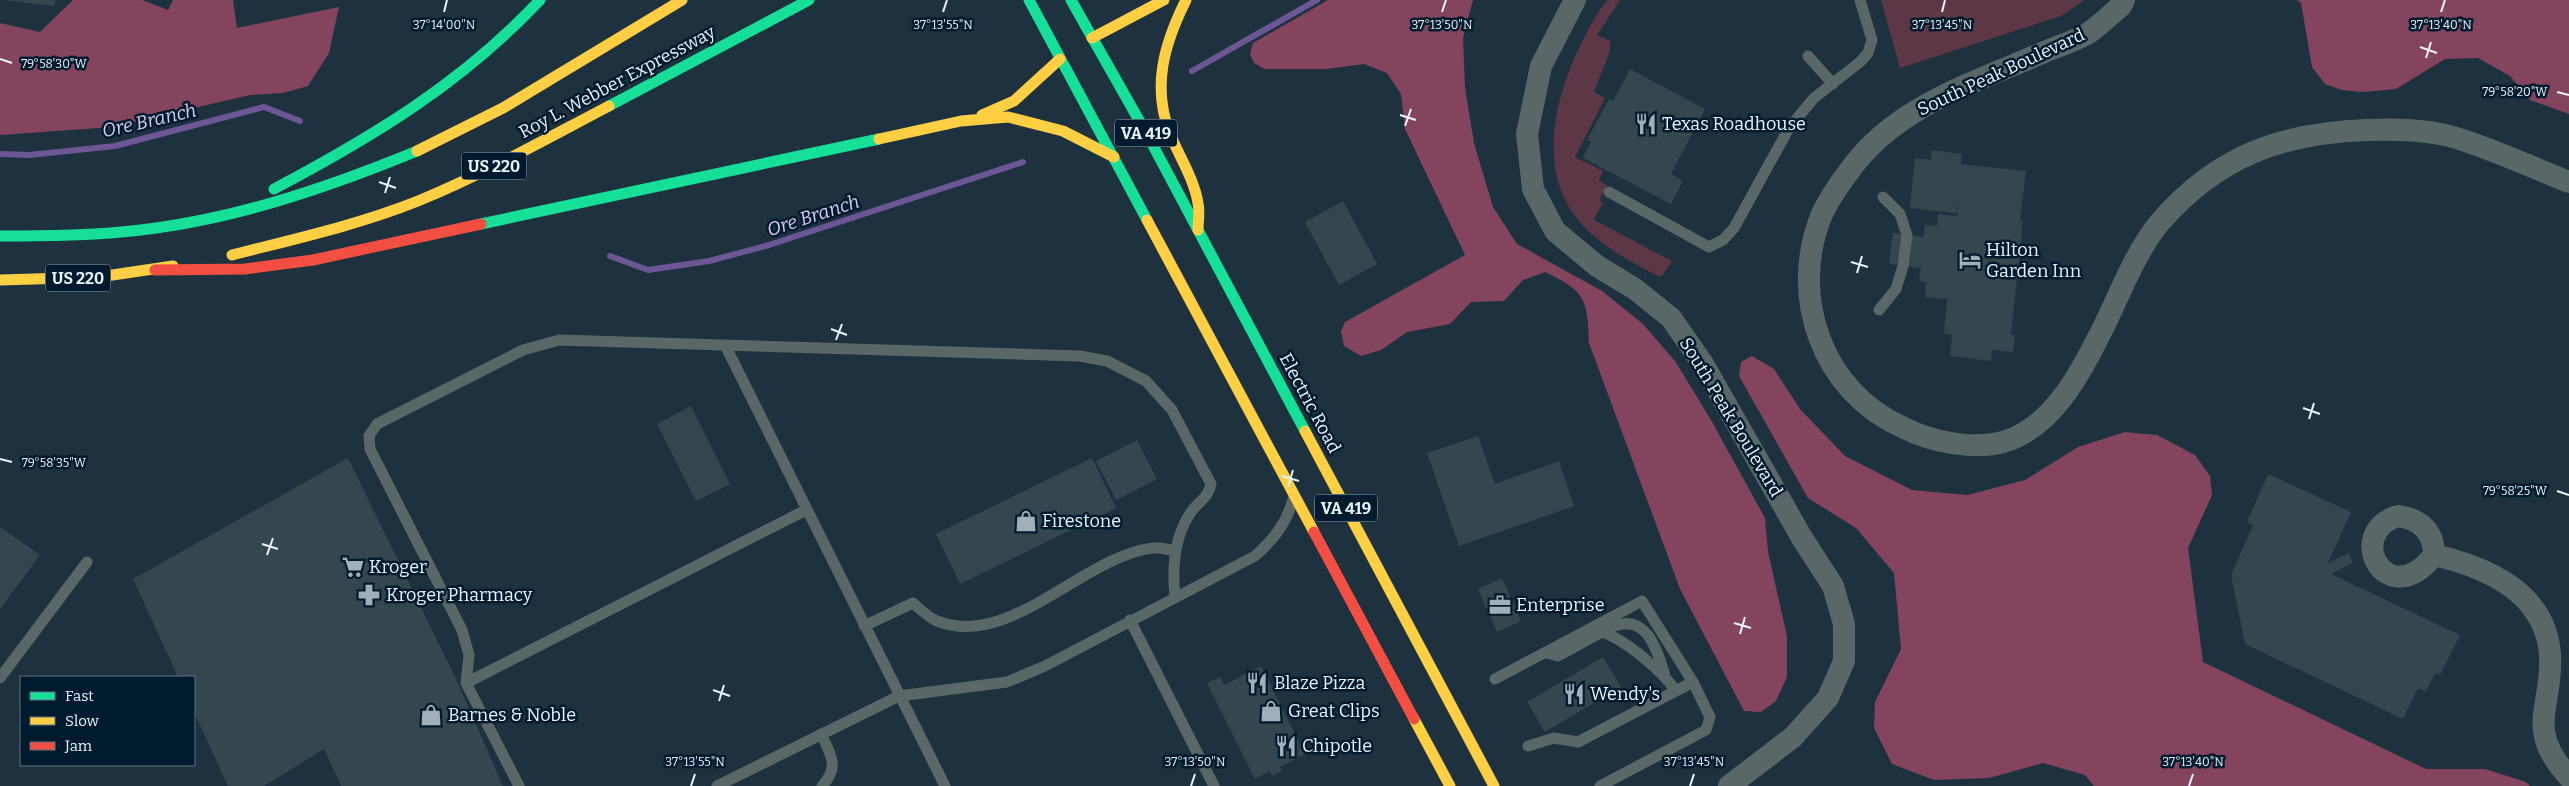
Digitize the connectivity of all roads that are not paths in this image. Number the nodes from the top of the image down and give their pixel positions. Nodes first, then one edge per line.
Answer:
1 (540, 0) edge
2 (682, 0) edge
3 (809, 0) edge
4 (1029, 0) edge
5 (1071, 0) edge
6 (1164, 0) edge
7 (1186, 0) edge
8 (1575, 0) edge
9 (1860, 0) edge
10 (2124, 0) edge
11 (1088, 40) junction
12 (1064, 56) junction
13 (1808, 56) dead end
14 (1833, 84) junction
15 (962, 121) junction
16 (1114, 157) junction
17 (2569, 182) edge
18 (1609, 192) dead end
19 (1883, 197) dead end
20 (223, 214) junction
21 (1198, 230) junction
22 (0, 236) edge
23 (155, 270) junction
24 (0, 280) edge
25 (1879, 310) dead end
26 (726, 347) junction
27 (1294, 495) junction
28 (806, 510) junction
29 (1176, 551) junction
30 (2434, 555) dead end
31 (87, 562) dead end
32 (1175, 596) junction
33 (1130, 620) junction
34 (864, 626) junction
35 (1602, 632) junction
36 (1547, 653) junction
37 (1665, 676) junction
38 (0, 678) edge
39 (1495, 679) dead end
40 (1693, 682) junction
41 (466, 683) junction
42 (1676, 691) junction
43 (899, 696) junction
44 (821, 734) junction
45 (1528, 746) dead end
46 (2569, 777) edge
47 (731, 783) edge
48 (519, 786) edge
49 (717, 786) edge
50 (822, 786) edge
51 (945, 786) edge
52 (1214, 786) edge
53 (1450, 786) edge
54 (1494, 786) edge
55 (1600, 786) edge
56 (1729, 786) edge

1 - 20 main road
2 - 20 main road, Roy L. Webber Expressway / US 220
3 - 23 main road, Roy L. Webber Expressway / US 220
4 - 12 main road
5 - 11 main road, VA 419
6 - 11 main road
7 - 21 main road
8 - 56 street, South Peak Boulevard
9 - 14 lane
10 - 17 street, South Peak Boulevard
11 - 21 main road, Electric Road / VA 419
12 - 15 main road
12 - 16 main road, VA 419
13 - 14 lane
14 - 18 lane
15 - 16 main road
15 - 23 main road
16 - 27 main road, VA 419
19 - 25 lane
20 - 22 main road, Roy L. Webber Expressway / US 220
21 - 54 main road, Electric Road / VA 419
23 - 24 main road, Roy L. Webber Expressway / US 220
26 - 28 lane
26 - 29 lane
26 - 41 lane
27 - 32 lane
27 - 53 main road, VA 419
28 - 34 lane
28 - 41 lane
29 - 32 lane
29 - 34 lane
30 - 46 street
31 - 38 lane
32 - 33 lane
33 - 43 lane
33 - 52 lane
34 - 43 lane
35 - 36 lane
35 - 37 lane
35 - 37 lane
36 - 39 lane
36 - 40 lane
37 - 42 lane
40 - 42 lane
40 - 55 lane
41 - 48 lane
42 - 45 lane
43 - 44 lane
43 - 51 lane
44 - 47 lane
44 - 50 lane
47 - 49 lane

